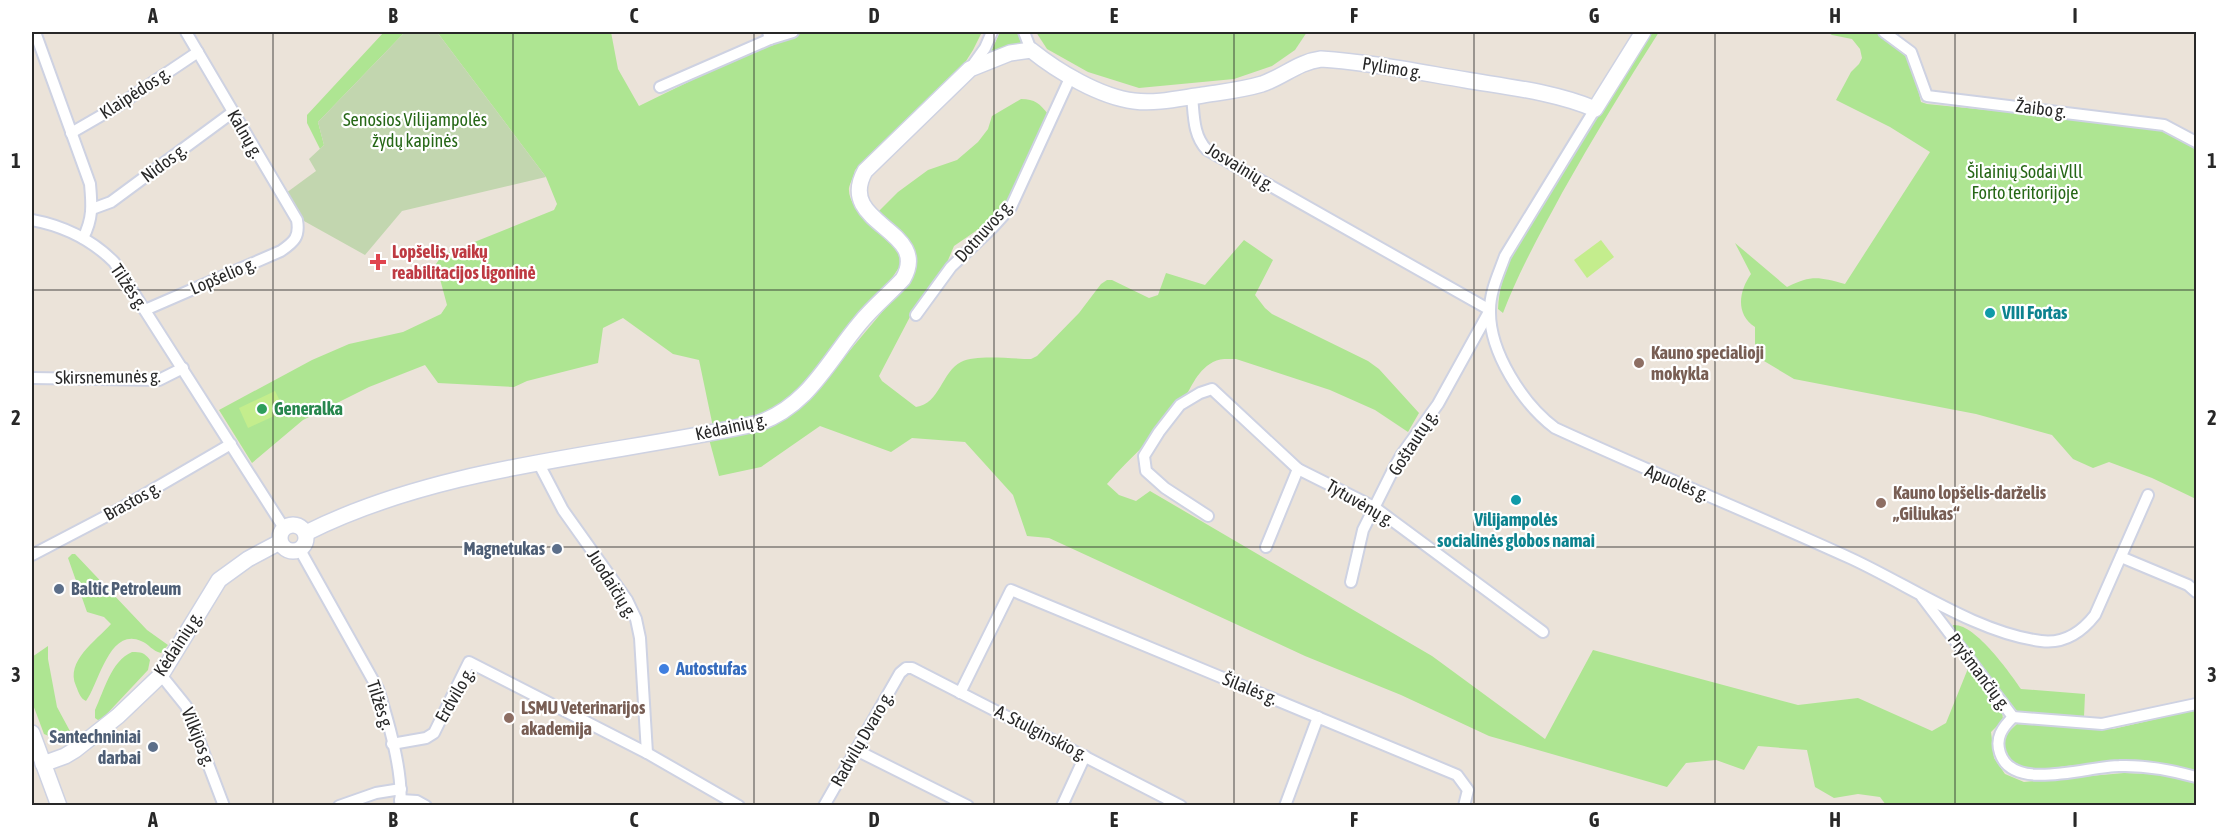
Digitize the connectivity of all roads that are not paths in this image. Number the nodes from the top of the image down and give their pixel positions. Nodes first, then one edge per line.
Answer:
1 (35, 32) edge
2 (186, 32) edge
3 (793, 32) edge
4 (992, 32) edge
5 (1024, 32) edge
6 (1643, 32) edge
7 (1884, 32) edge
8 (769, 35) edge
9 (1031, 50) junction
10 (198, 52) junction
11 (43, 54) junction
12 (32, 58) edge
13 (970, 69) junction
14 (1071, 76) junction
15 (660, 87) dead end
16 (1192, 96) junction
17 (1595, 109) junction
18 (233, 112) junction
19 (71, 133) junction
20 (2196, 142) edge
21 (92, 209) junction
22 (32, 220) edge
23 (83, 237) junction
24 (298, 237) joint
25 (146, 310) junction
26 (1490, 310) junction
27 (916, 315) dead end
28 (183, 368) junction
29 (32, 378) edge
30 (231, 444) junction
31 (539, 464) junction
32 (1298, 469) junction
33 (2148, 495) dead end
34 (1374, 507) junction
35 (1209, 516) dead end
36 (306, 533) junction
37 (282, 535) junction
38 (1266, 547) dead end
39 (300, 550) junction
40 (32, 555) edge
41 (2121, 557) junction
42 (1351, 582) dead end
43 (2196, 592) edge
44 (1920, 594) junction
45 (1543, 632) dead end
46 (900, 673) joint
47 (161, 675) junction
48 (960, 693) junction
49 (2196, 704) edge
50 (1318, 717) junction
51 (2013, 717) junction
52 (32, 733) edge
53 (392, 744) junction
54 (856, 750) junction
55 (647, 753) junction
56 (38, 756) edge
57 (1085, 756) junction
58 (2196, 777) edge
59 (400, 798) edge
60 (59, 806) edge
61 (224, 806) edge
62 (339, 806) edge
63 (426, 806) edge
64 (739, 806) edge
65 (824, 806) edge
66 (968, 806) edge
67 (1062, 806) edge
68 (1181, 806) edge
69 (1285, 806) edge
70 (1464, 806) edge

1 - 11 street
2 - 10 street, Kalnų g.
3 - 8 street
4 - 13 street
5 - 9 street
6 - 17 main road, Apuolės g.
7 - 20 street, Žaibo g.
8 - 15 street
9 - 13 main road
9 - 14 main road
10 - 18 street, Kalnų g.
10 - 19 street, Klaipėdos g.
11 - 12 street
11 - 19 street
13 - 31 main road, Kėdainių g.
14 - 16 main road
14 - 27 street, Dotnuvos g.
16 - 17 main road, Pylimo g.
16 - 26 street, Josvainių g.
17 - 26 street, Apuolės g.
18 - 21 street, Nidos g.
18 - 24 street, Kalnų g.
19 - 21 street
21 - 23 street
22 - 23 street, Tilžės g.
23 - 25 street, Tilžės g.
24 - 25 street, Lopšelio g.
25 - 28 street, Tilžės g.
26 - 34 street, Goštautų g.
26 - 44 street, Apuolės g.
28 - 29 street, Skirsnemunės g.
28 - 30 street, Tilžės g.
30 - 37 street, Tilžės g.
30 - 40 street, Brastos g.
31 - 36 main road, Kėdainių g.
31 - 55 street, Juodaičių g.
32 - 34 street, Tytuvėnų g.
32 - 35 street, Tytuvėnų g.
32 - 38 street
33 - 41 street, Apuolės g.
34 - 42 street, Goštautų g.
34 - 45 street, Tytuvėnų g.
36 - 37 main road
36 - 39 main road
37 - 39 main road
37 - 47 main road, Kėdainių g.
39 - 53 street, Tilžės g.
41 - 43 street
41 - 44 street, Apuolės g.
44 - 51 street, Pryšmančių g.
46 - 48 street, A. Stulginskio g.
46 - 54 street, Radvilų Dvaro g.
47 - 56 main road, Kėdainių g.
47 - 61 street, Vilkijos g.
48 - 50 street, Šilalės g.
48 - 57 street, A. Stulginskio g.
49 - 51 street, Pryšmančių g.
50 - 69 street
50 - 70 street, Šilalės g.
51 - 58 street
52 - 56 main road
53 - 55 street, Erdvilo g.
53 - 59 street, Tilžės g.
54 - 65 street, Radvilų Dvaro g.
54 - 66 street
55 - 64 street, Erdvilo g.
56 - 60 main road
57 - 67 street
57 - 68 street, A. Stulginskio g.
59 - 62 street
59 - 63 street

